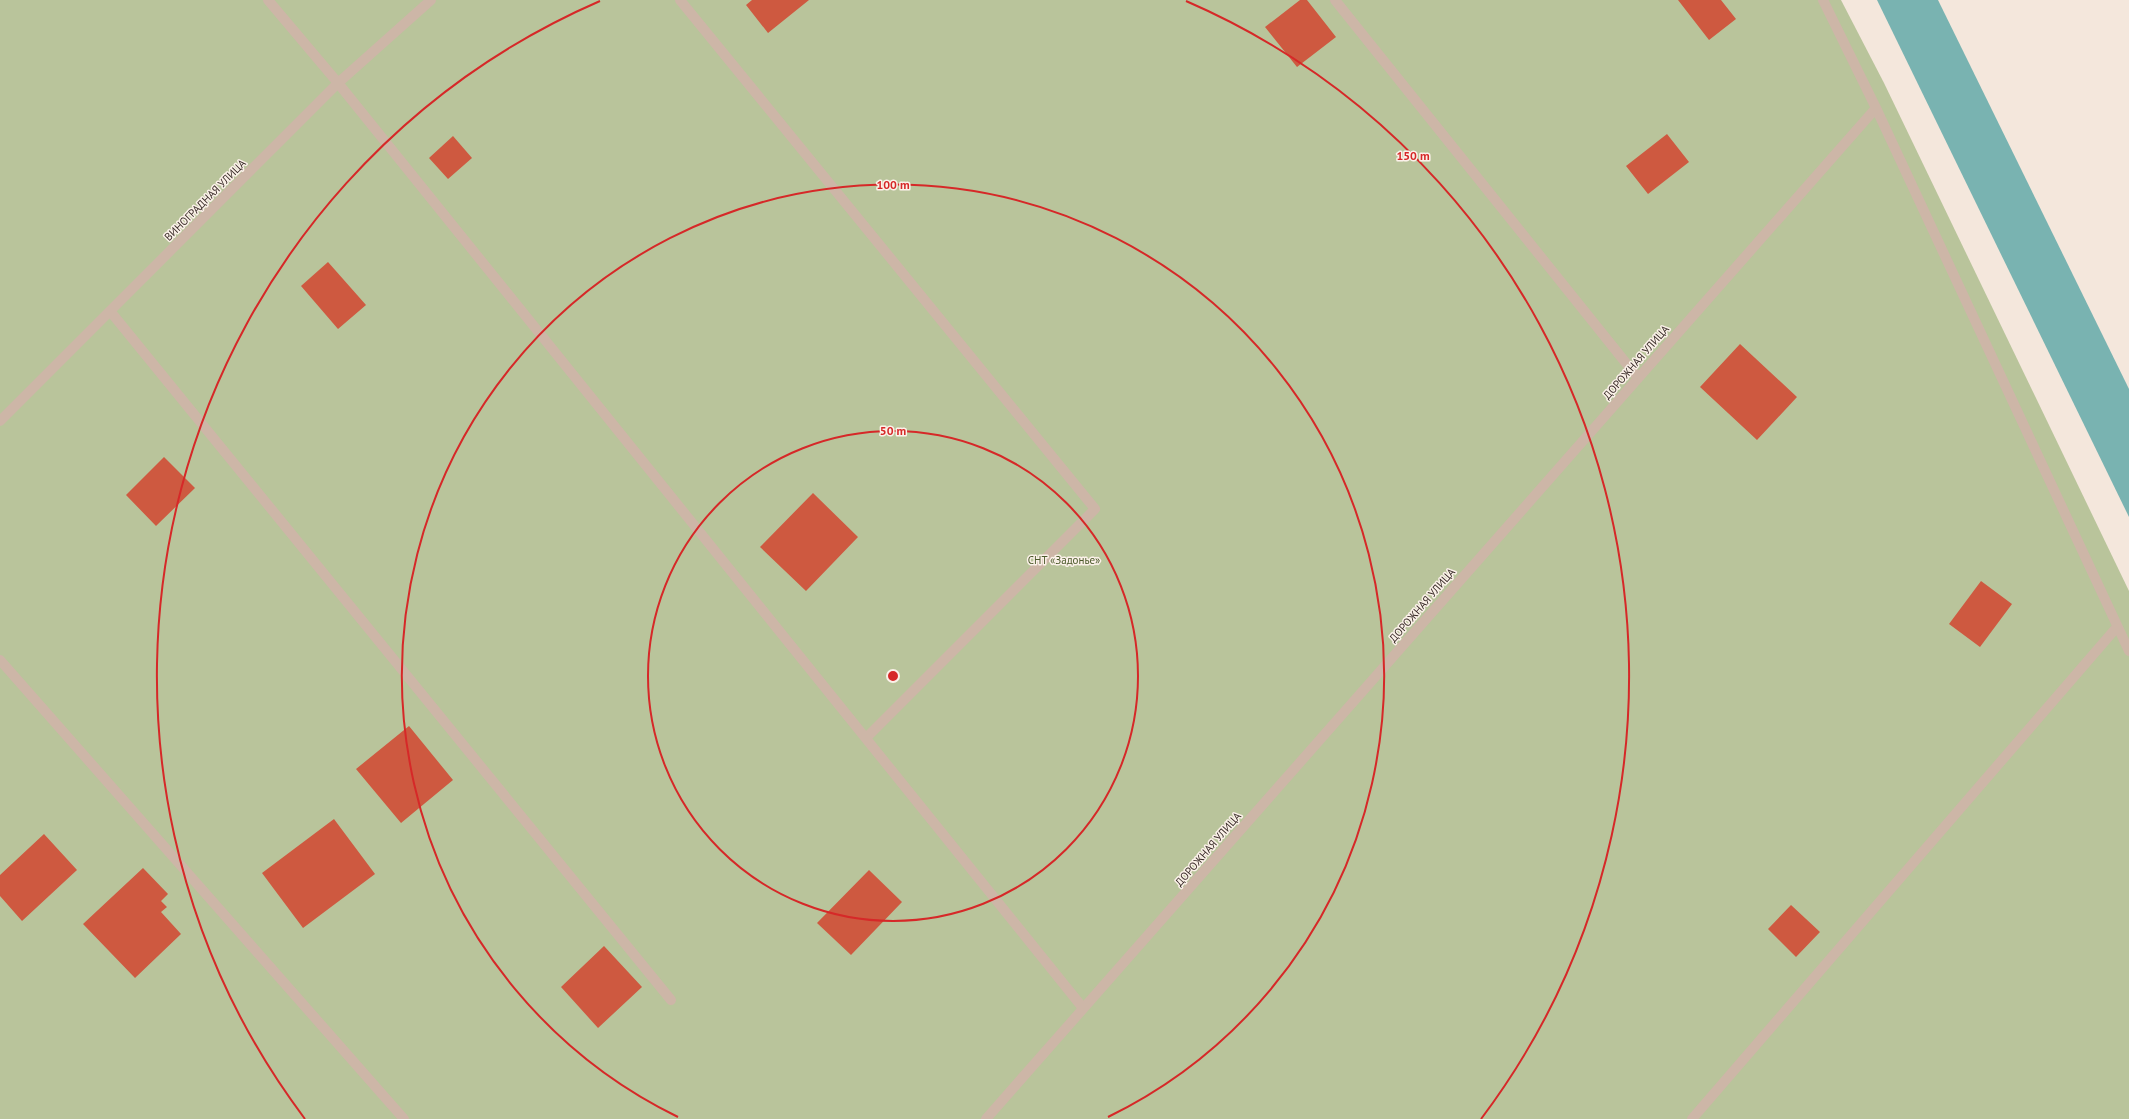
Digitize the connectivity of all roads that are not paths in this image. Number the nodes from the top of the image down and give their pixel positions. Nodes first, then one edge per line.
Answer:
1 (268, 0) edge
2 (431, 0) edge
3 (680, 0) edge
4 (1335, 0) edge
5 (1822, 0) edge
6 (338, 83) junction
7 (1876, 108) junction
8 (110, 312) junction
9 (1638, 378) junction
10 (0, 422) edge
11 (2117, 627) junction
12 (2129, 651) edge
13 (0, 660) edge
14 (866, 738) junction
15 (671, 1000) dead end
16 (1084, 1008) junction
17 (404, 1119) edge
18 (986, 1119) edge
19 (1692, 1119) edge

1 - 6 street
2 - 6 street, ВИНОГРАДНАЯ УЛИЦА
3 - 14 street
4 - 9 street
5 - 7 street
6 - 8 street, ВИНОГРАДНАЯ УЛИЦА
6 - 14 street
7 - 9 street, ДОРОЖНАЯ УЛИЦА
7 - 11 street
8 - 10 street, ВИНОГРАДНАЯ УЛИЦА
8 - 15 street
9 - 16 street, ДОРОЖНАЯ УЛИЦА
11 - 12 street
11 - 19 street
13 - 17 street
14 - 16 street
16 - 18 street, ДОРОЖНАЯ УЛИЦА

